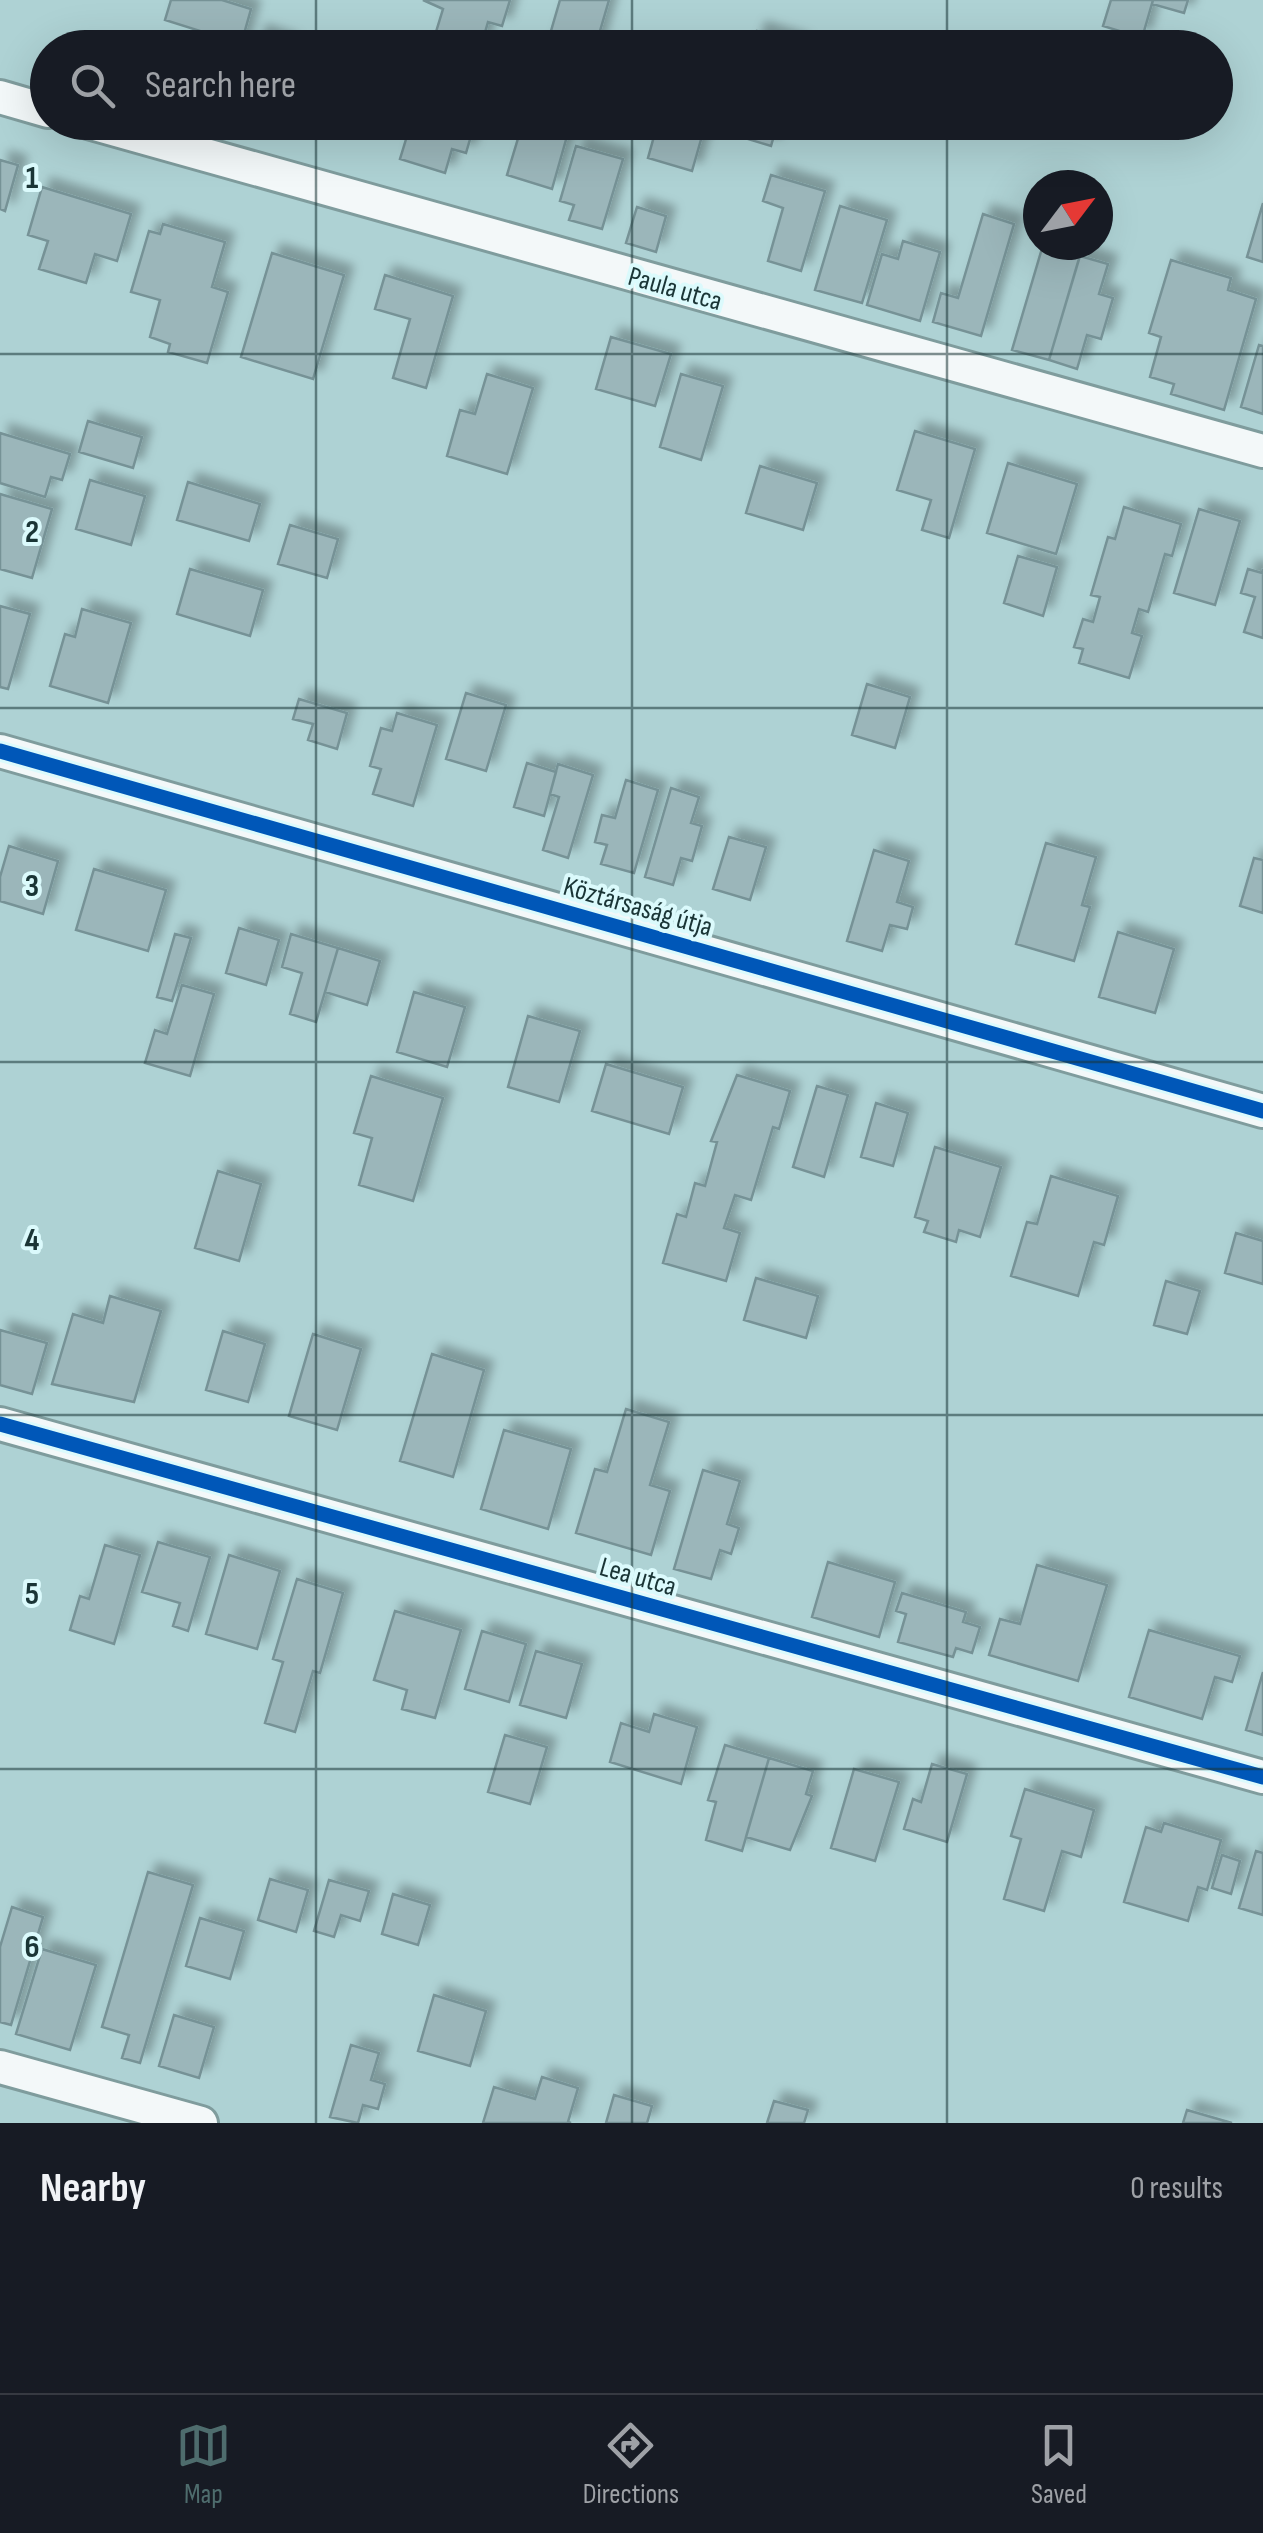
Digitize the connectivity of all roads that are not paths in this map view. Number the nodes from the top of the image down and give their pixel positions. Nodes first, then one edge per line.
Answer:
1 (0, 98) edge
2 (30, 106) edge
3 (152, 140) edge
4 (1263, 452) edge
5 (0, 751) edge
6 (1263, 1111) edge
7 (0, 1424) edge
8 (1263, 1778) edge
9 (0, 2067) edge
10 (201, 2123) edge

1 - 2 street
3 - 4 street, Paula utca
5 - 6 street, Köztársaság útja
7 - 8 street, Lea utca
9 - 10 street

